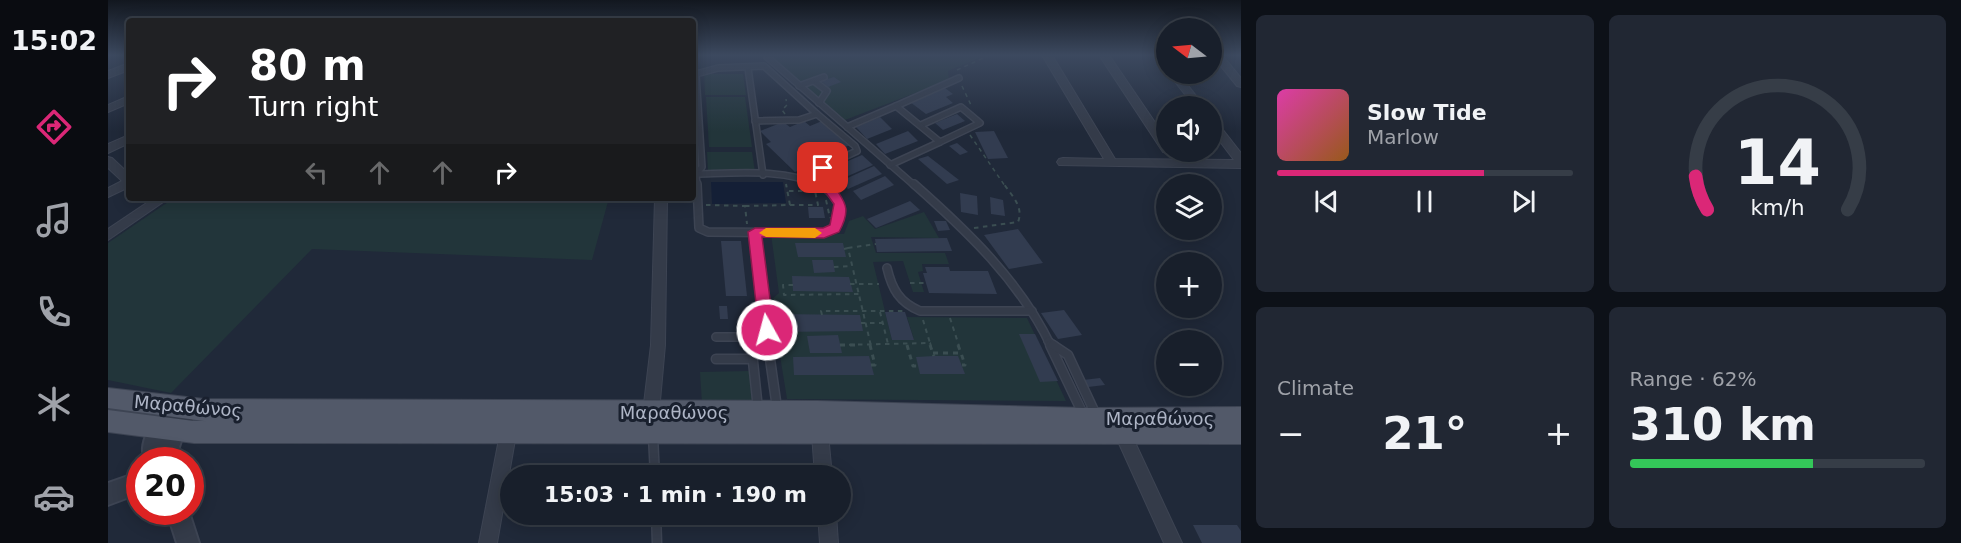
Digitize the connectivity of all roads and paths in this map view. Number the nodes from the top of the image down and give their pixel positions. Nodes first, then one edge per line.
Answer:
1 (696, 80) edge
2 (750, 80) edge
3 (780, 80) edge
4 (793, 80) edge
5 (954, 80) edge
6 (960, 80) edge
7 (1062, 80) edge
8 (1121, 80) edge
9 (814, 81) joint
10 (1182, 84) edge
11 (799, 86) junction
12 (1191, 96) edge
13 (786, 99) dead end
14 (126, 100) edge
15 (819, 103) junction
16 (896, 106) junction
17 (108, 109) edge
18 (817, 114) junction
19 (790, 120) junction
20 (755, 121) junction
21 (980, 123) junction
22 (921, 126) junction
23 (847, 127) junction
24 (964, 131) junction
25 (1156, 132) edge
26 (1222, 136) edge
27 (126, 140) edge
28 (940, 142) junction
29 (108, 149) edge
30 (108, 161) edge
31 (1063, 162) dead end
32 (1241, 162) edge
33 (1112, 163) junction
34 (1177, 163) joint
35 (890, 165) junction
36 (823, 168) junction
37 (696, 174) junction
38 (763, 175) junction
39 (126, 178) edge
40 (798, 178) junction
41 (785, 180) dead end
42 (126, 183) edge
43 (826, 188) junction
44 (788, 191) junction
45 (108, 193) edge
46 (706, 197) dead end
47 (153, 201) edge
48 (661, 201) edge
49 (790, 205) junction
50 (745, 206) junction
51 (828, 224) dead end
52 (738, 225) dead end
53 (962, 229) junction
54 (750, 230) junction
55 (108, 235) edge
56 (876, 244) dead end
57 (852, 266) junction
58 (834, 267) dead end
59 (887, 268) dead end
60 (910, 283) dead end
61 (926, 283) dead end
62 (850, 284) dead end
63 (856, 284) junction
64 (879, 284) dead end
65 (793, 285) dead end
66 (859, 294) junction
67 (862, 311) junction
68 (880, 311) junction
69 (920, 311) junction
70 (1032, 311) junction
71 (948, 312) junction
72 (822, 315) dead end
73 (863, 323) junction
74 (883, 323) junction
75 (716, 337) dead end
76 (1048, 341) junction
77 (930, 343) junction
78 (870, 344) junction
79 (888, 344) junction
80 (907, 344) junction
81 (840, 345) dead end
82 (770, 352) junction
83 (961, 352) junction
84 (752, 356) junction
85 (716, 359) dead end
86 (871, 365) dead end
87 (962, 365) dead end
88 (918, 366) dead end
89 (108, 398) edge
90 (1074, 398) junction
91 (768, 416) junction
92 (1241, 418) edge
93 (176, 419) junction
94 (108, 421) edge
95 (1101, 422) junction
96 (652, 423) junction
97 (1241, 433) edge
98 (508, 434) junction
99 (820, 434) junction
100 (155, 447) edge
101 (168, 447) edge
102 (654, 465) edge
103 (823, 465) edge
104 (126, 487) edge
105 (108, 494) edge
106 (182, 525) edge
107 (656, 525) edge
108 (828, 525) edge
109 (188, 543) edge
110 (488, 543) edge
111 (657, 543) edge
112 (830, 543) edge
113 (1173, 543) edge

1 - 37 lane
2 - 20 lane
3 - 18 lane
4 - 11 lane
5 - 16 lane
6 - 21 path
7 - 33 street
8 - 25 street
9 - 11 lane
9 - 15 lane
10 - 12 street
11 - 15 lane
13 - 19 path
14 - 17 street
15 - 23 lane
16 - 22 lane
16 - 23 lane
18 - 19 lane
18 - 36 lane
19 - 20 lane
20 - 38 lane
21 - 22 lane
21 - 24 lane
22 - 28 lane
23 - 35 lane
24 - 28 lane
24 - 53 path
26 - 32 street
27 - 29 street
28 - 35 lane
30 - 39 street
31 - 33 street
32 - 34 street
33 - 34 street
35 - 53 lane
36 - 40 lane
36 - 43 lane
37 - 38 lane
37 - 54 lane
38 - 40 lane
40 - 43 lane
41 - 44 path
42 - 45 street
43 - 51 path
43 - 54 lane
44 - 49 path
44 - 49 path
46 - 50 path
47 - 55 street
48 - 96 street
49 - 50 path
50 - 54 path
52 - 54 path
53 - 70 lane
54 - 82 lane
56 - 57 path
57 - 58 path
57 - 63 path
59 - 69 lane
60 - 61 path
62 - 63 path
63 - 64 path
63 - 66 path
65 - 66 path
66 - 67 path
67 - 68 path
67 - 72 path
67 - 73 path
68 - 69 path
68 - 74 path
69 - 71 lane
69 - 77 path
70 - 71 lane
70 - 76 lane
71 - 83 path
73 - 74 path
73 - 78 path
74 - 79 path
75 - 84 lane
76 - 90 lane
76 - 95 lane
77 - 80 path
77 - 83 path
78 - 79 path
78 - 81 path
78 - 86 path
79 - 80 path
80 - 88 path
82 - 84 lane
82 - 91 lane
83 - 87 path
84 - 85 lane
84 - 91 lane
89 - 93 main road, Μαραθώνος
90 - 95 lane
90 - 95 lane
91 - 95 main road, Μαραθώνος
91 - 96 main road, Μαραθώνος
91 - 99 main road, Μαραθώνος
92 - 95 main road, Μαραθώνος
93 - 94 main road, Μαραθώνος
93 - 96 main road, Μαραθώνος
93 - 98 main road, Μαραθώνος
93 - 100 street
93 - 101 street
95 - 97 main road, Μαραθώνος
95 - 99 main road, Μαραθώνος
95 - 113 street
96 - 98 main road, Μαραθώνος
96 - 102 lane
98 - 110 street
99 - 103 street
104 - 105 street
106 - 109 street
107 - 111 lane
108 - 112 street

